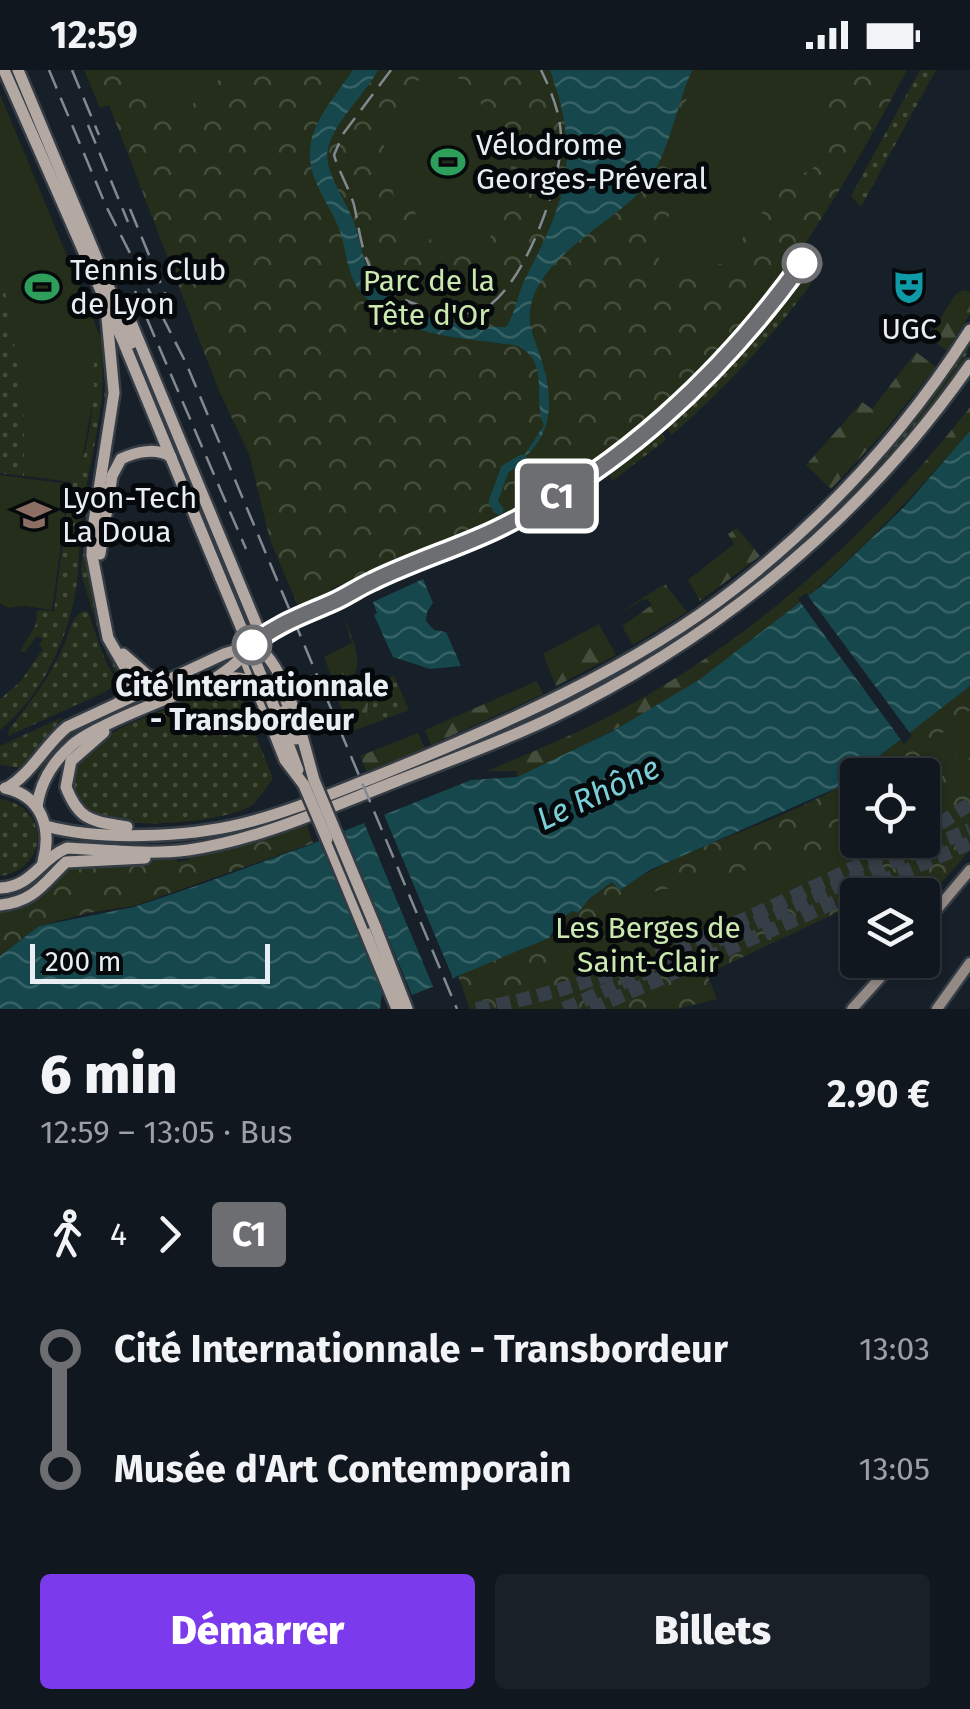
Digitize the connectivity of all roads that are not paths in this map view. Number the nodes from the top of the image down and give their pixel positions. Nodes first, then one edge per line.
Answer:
1 (4, 70) edge
2 (18, 70) edge
3 (104, 275) junction
4 (103, 298) junction
5 (970, 330) edge
6 (970, 365) edge
7 (171, 457) junction
8 (225, 579) junction
9 (246, 649) junction
10 (164, 681) junction
11 (201, 687) junction
12 (255, 689) junction
13 (120, 701) junction
14 (131, 716) junction
15 (309, 783) junction
16 (4, 788) edge
17 (38, 807) junction
18 (46, 826) junction
19 (146, 834) junction
20 (184, 850) junction
21 (42, 866) junction
22 (970, 870) edge
23 (0, 888) edge
24 (0, 904) edge
25 (940, 906) edge
26 (970, 963) edge
27 (880, 978) edge
28 (390, 994) junction
29 (386, 1009) edge
30 (396, 1009) edge
31 (407, 1009) edge
32 (852, 1009) edge
33 (937, 1009) edge

1 - 4 main road
2 - 3 main road
3 - 8 main road
3 - 9 main road
4 - 7 main road
4 - 13 main road
5 - 19 main road
6 - 20 main road
7 - 8 main road
7 - 10 main road
8 - 15 main road, bridge
9 - 10 main road
9 - 11 main road
9 - 12 main road
9 - 15 main road
10 - 13 main road
11 - 12 main road
11 - 14 main road
12 - 15 main road
13 - 16 main road
14 - 17 main road
14 - 19 main road
15 - 28 main road, bridge
15 - 31 main road, bridge
16 - 17 main road
17 - 18 main road
18 - 19 main road
18 - 21 main road
20 - 21 main road
20 - 24 main road
21 - 23 main road
22 - 25 main road
26 - 33 main road
27 - 32 main road
28 - 29 main road
28 - 30 main road

